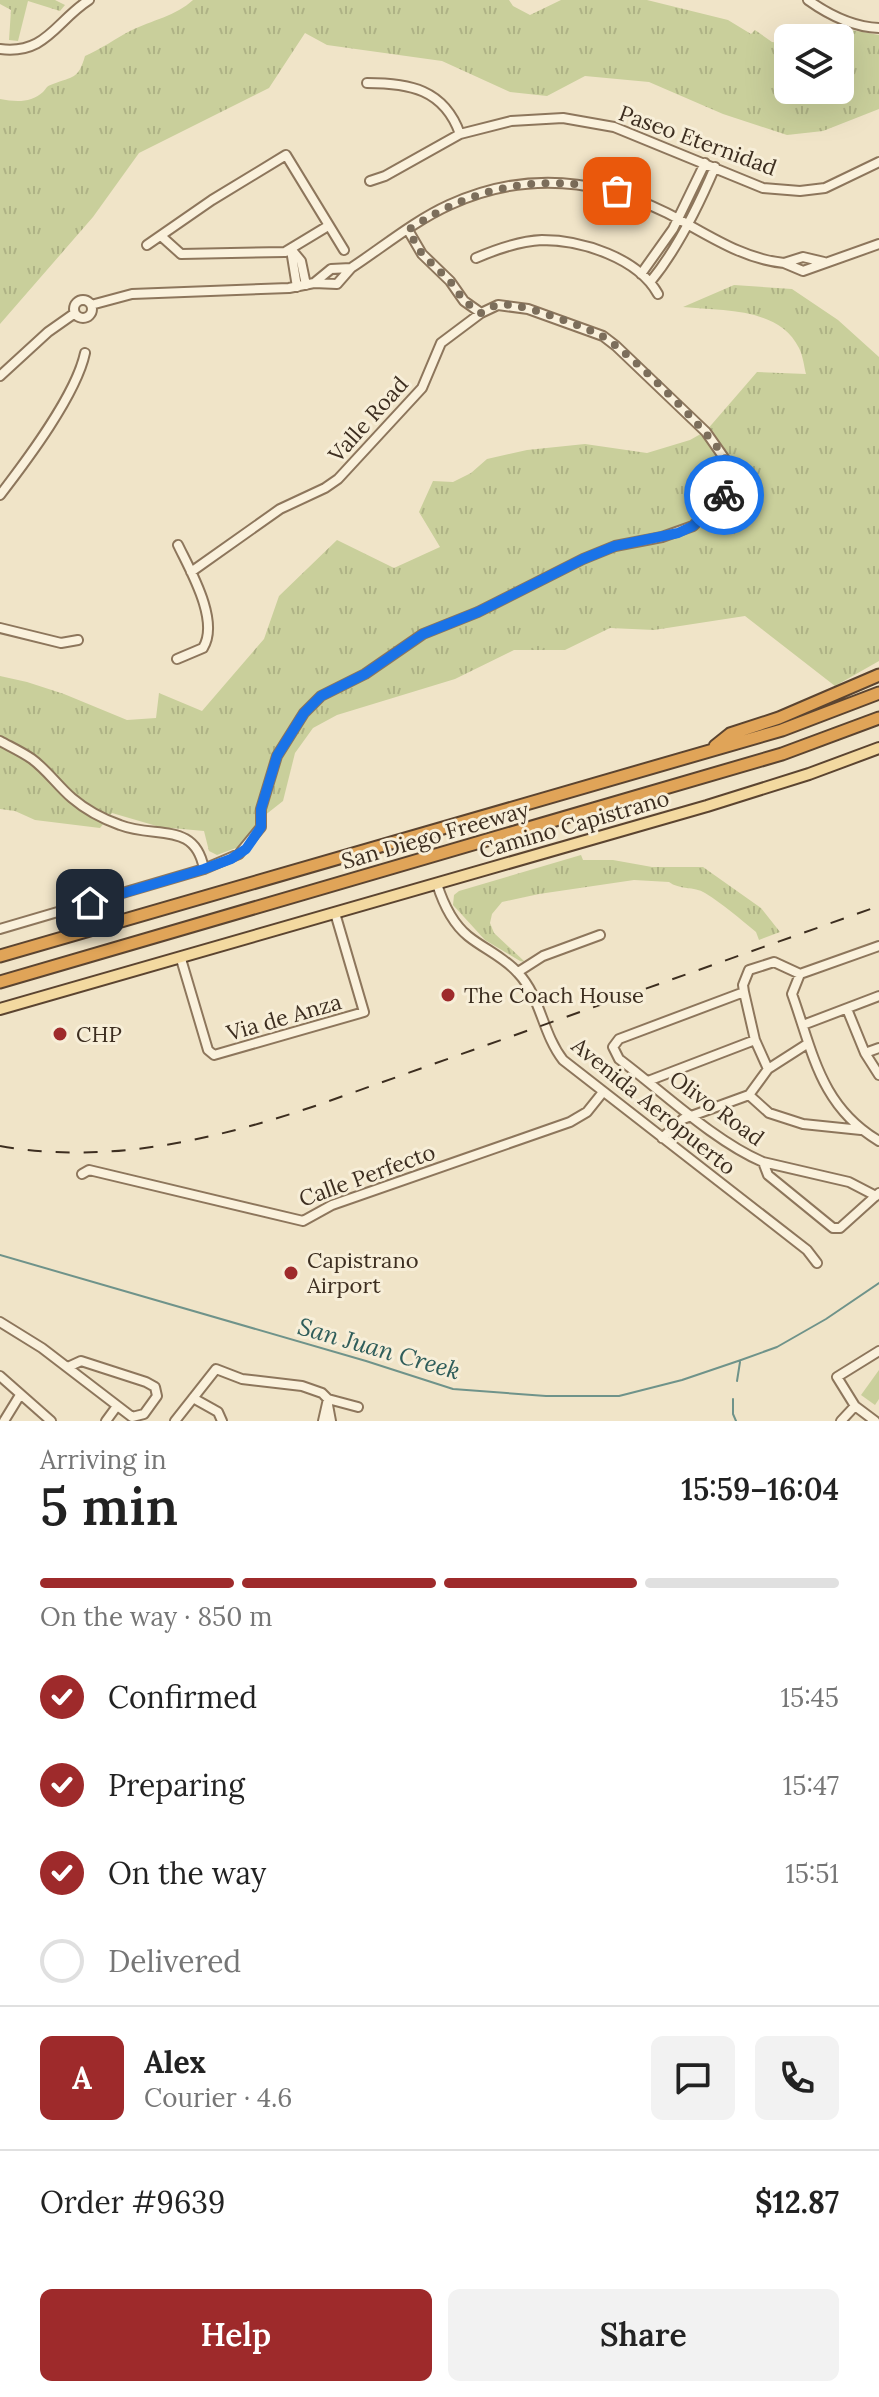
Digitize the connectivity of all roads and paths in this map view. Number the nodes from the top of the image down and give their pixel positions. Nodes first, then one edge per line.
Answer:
1 (89, 0) edge
2 (808, 0) edge
3 (879, 28) edge
4 (0, 49) edge
5 (367, 83) dead end
6 (460, 134) junction
7 (879, 162) edge
8 (705, 163) junction
9 (715, 167) junction
10 (370, 181) dead end
11 (696, 182) junction
12 (705, 187) junction
13 (683, 221) junction
14 (328, 226) junction
15 (408, 230) junction
16 (161, 236) junction
17 (879, 244) edge
18 (147, 245) dead end
19 (291, 249) junction
20 (344, 250) dead end
21 (655, 255) junction
22 (476, 258) dead end
23 (666, 262) junction
24 (824, 262) junction
25 (784, 263) junction
26 (351, 268) junction
27 (641, 274) junction
28 (651, 281) junction
29 (306, 285) junction
30 (658, 294) dead end
31 (481, 313) junction
32 (85, 353) dead end
33 (0, 376) edge
34 (0, 495) edge
35 (178, 545) dead end
36 (191, 572) junction
37 (0, 628) edge
38 (78, 640) dead end
39 (177, 659) dead end
40 (879, 675) edge
41 (879, 693) edge
42 (879, 718) edge
43 (0, 741) edge
44 (879, 748) edge
45 (708, 751) junction
46 (204, 869) junction
47 (437, 884) junction
48 (335, 913) junction
49 (0, 929) edge
50 (600, 935) dead end
51 (879, 946) edge
52 (0, 956) edge
53 (181, 959) junction
54 (518, 972) junction
55 (800, 974) junction
56 (0, 982) edge
57 (744, 992) junction
58 (879, 996) edge
59 (0, 1009) edge
60 (847, 1009) junction
61 (803, 1025) junction
62 (755, 1040) junction
63 (807, 1044) junction
64 (879, 1048) edge
65 (865, 1053) junction
66 (768, 1069) junction
67 (879, 1075) edge
68 (648, 1081) junction
69 (603, 1092) junction
70 (749, 1095) junction
71 (692, 1115) junction
72 (861, 1130) junction
73 (662, 1138) junction
74 (879, 1141) edge
75 (763, 1162) junction
76 (82, 1174) dead end
77 (877, 1194) edge
78 (817, 1263) dead end
79 (0, 1322) edge
80 (879, 1351) edge
81 (68, 1367) junction
82 (0, 1376) edge
83 (20, 1395) junction
84 (193, 1398) junction
85 (328, 1402) junction
86 (117, 1406) junction
87 (855, 1406) junction
88 (358, 1407) dead end
89 (4, 1421) edge
90 (51, 1421) edge
91 (106, 1421) edge
92 (175, 1421) edge
93 (222, 1421) edge
94 (319, 1421) edge
95 (331, 1421) edge
96 (841, 1421) edge
97 (875, 1421) edge

1 - 4 street
2 - 3 street
5 - 6 street
6 - 8 street, Paseo Eternidad
6 - 10 street, Paseo Eternidad
7 - 9 street, Paseo Eternidad
8 - 9 street, Paseo Eternidad
8 - 11 street
9 - 12 street
11 - 12 street
11 - 13 street
12 - 13 street
13 - 15 street
13 - 21 street
13 - 23 street
13 - 25 street
14 - 16 street
14 - 19 street
14 - 20 street
15 - 26 street
15 - 31 street
16 - 18 street
16 - 19 street
17 - 24 street
19 - 29 street
21 - 23 street
21 - 27 street
22 - 27 street
23 - 28 street
24 - 25 street
24 - 25 street
26 - 29 street
26 - 29 street
27 - 28 street
28 - 30 street
29 - 33 street
31 - 36 street, Valle Road
31 - 46 street, Valle Road
32 - 34 street
35 - 36 street
36 - 39 street
37 - 38 street
40 - 45 highway
41 - 45 highway, San Diego Freeway
42 - 56 highway, San Diego Freeway
43 - 46 street
44 - 47 main road, Camino Capistrano
45 - 52 highway, San Diego Freeway
46 - 49 street, Valle Road
47 - 48 main road, Camino Capistrano
47 - 54 street, Avenida Aeropuerto
48 - 53 main road, Camino Capistrano
48 - 53 street, Via de Anza
50 - 54 street
51 - 55 street
53 - 59 main road, Camino Capistrano
54 - 69 street, Avenida Aeropuerto
55 - 57 street
55 - 61 street
57 - 62 street
57 - 68 street, Olivo Road
58 - 60 street
60 - 61 street
60 - 65 street
61 - 63 street
62 - 66 street
62 - 68 street
63 - 66 street
63 - 72 street
64 - 65 street
65 - 67 street
66 - 70 street
68 - 71 street, Olivo Road
69 - 73 street, Avenida Aeropuerto
69 - 76 street, Calle Perfecto
70 - 71 street
70 - 72 street
71 - 73 street
71 - 75 street, Olivo Road
72 - 74 street
73 - 78 street, Avenida Aeropuerto
75 - 77 street
75 - 77 street, Olivo Road
79 - 81 street
80 - 87 street
81 - 86 street
81 - 86 street
82 - 83 street
83 - 89 street
83 - 90 street
84 - 85 street
84 - 92 street
84 - 93 street
85 - 88 street
85 - 94 street
85 - 95 street
86 - 91 street
87 - 96 street
87 - 97 street

